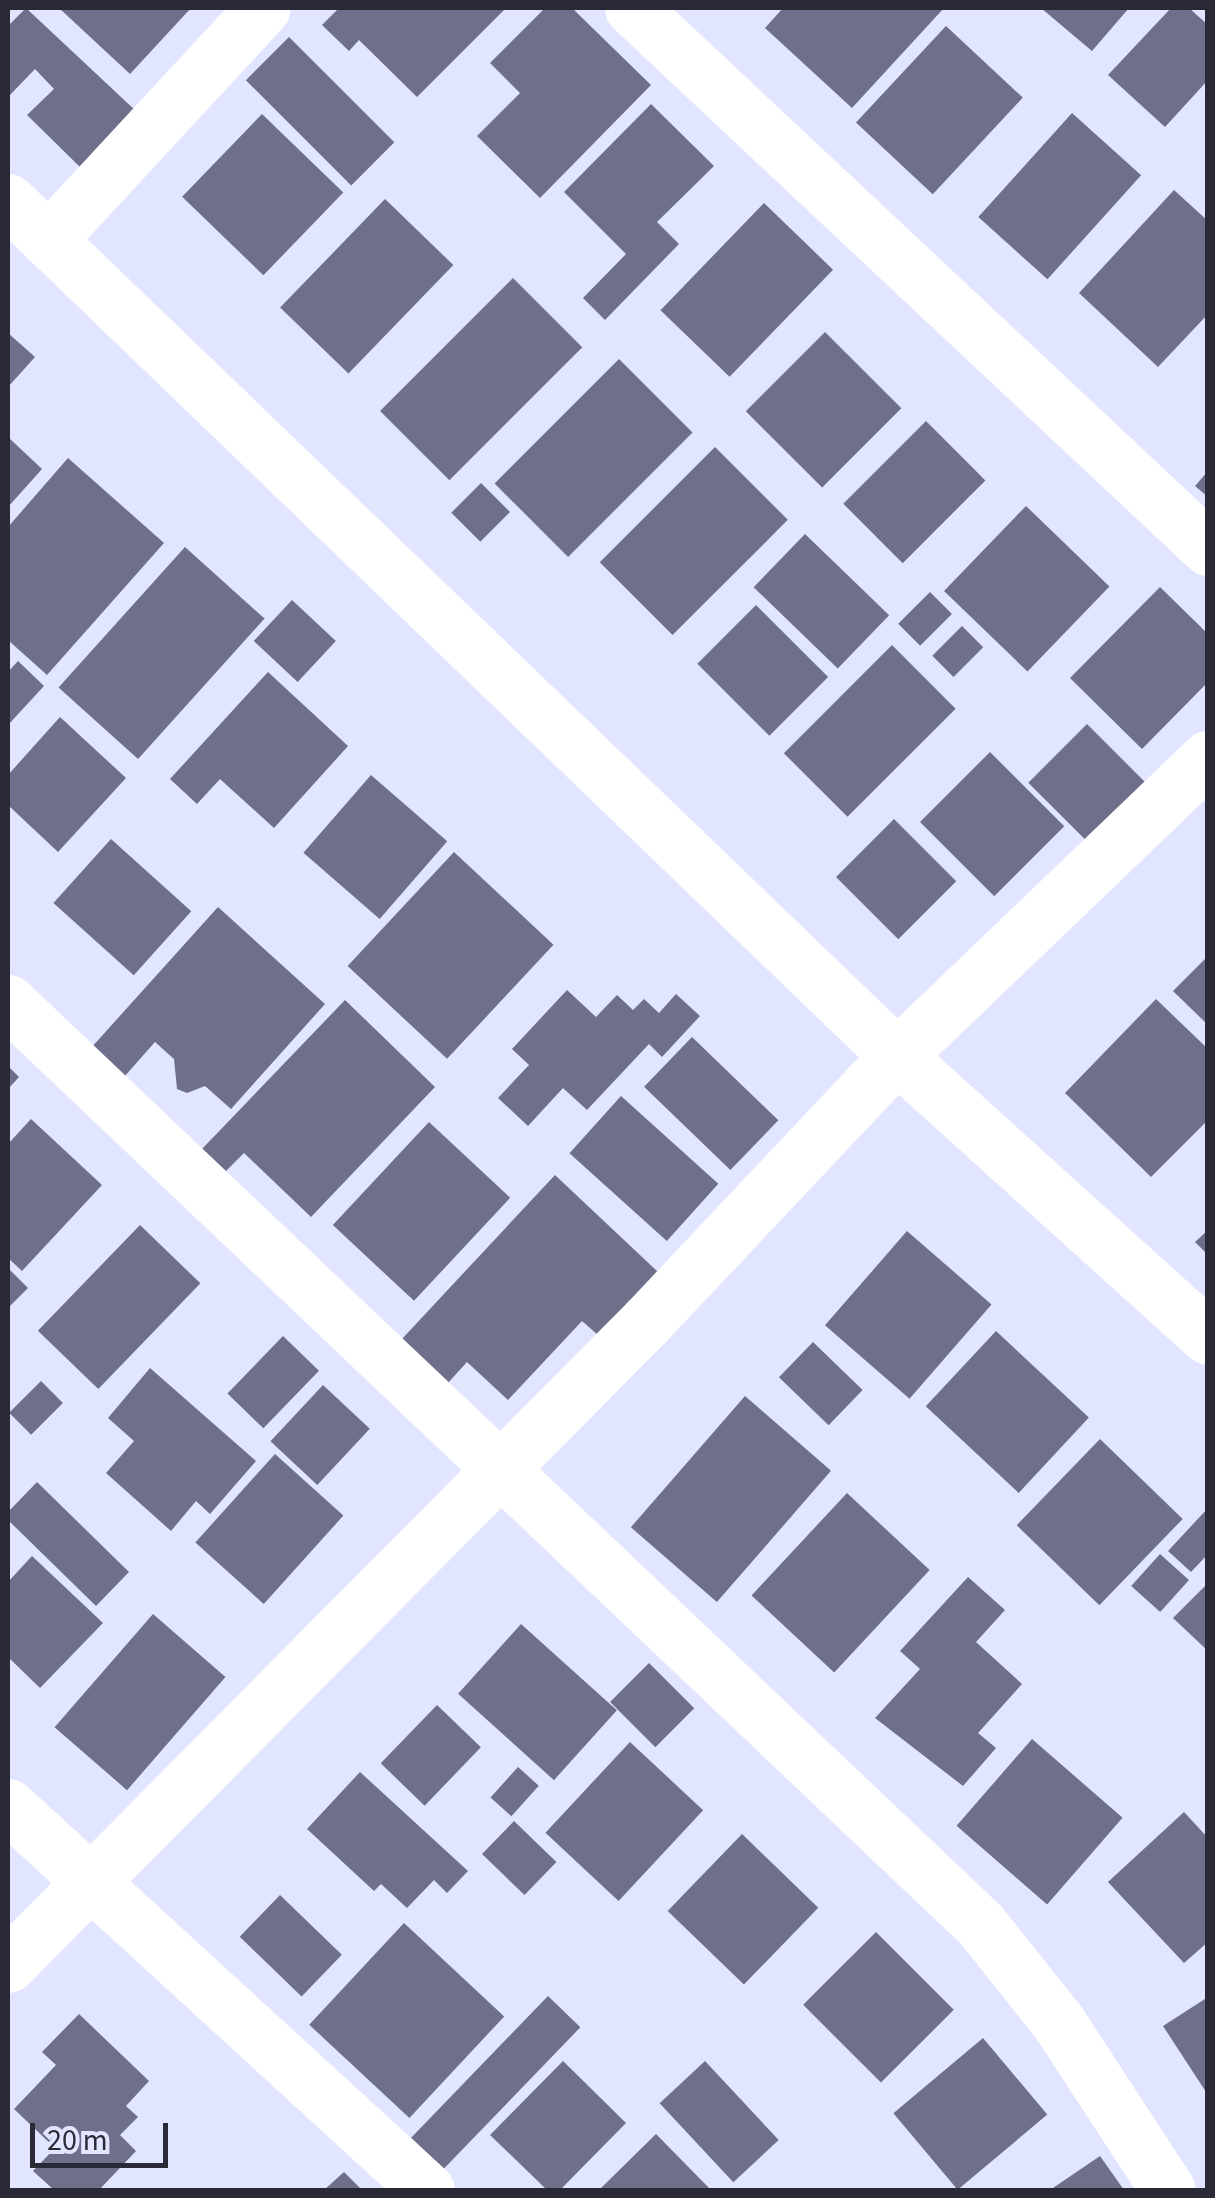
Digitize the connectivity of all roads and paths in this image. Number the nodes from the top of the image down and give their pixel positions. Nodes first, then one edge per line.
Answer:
1 (263, 8) edge
2 (632, 8) edge
3 (8, 201) edge
4 (48, 240) junction
5 (1208, 548) edge
6 (1208, 758) edge
7 (8, 1002) edge
8 (897, 1056) junction
9 (1208, 1337) edge
10 (502, 1466) junction
11 (8, 1806) edge
12 (88, 1884) junction
13 (8, 1965) edge
14 (427, 2190) edge
15 (1168, 2190) edge

1 - 4 street
2 - 5 street
3 - 4 street
4 - 8 street
6 - 8 street
7 - 10 street
8 - 9 street
8 - 10 street
10 - 12 street
10 - 15 street
11 - 12 street
12 - 13 street
12 - 14 street

